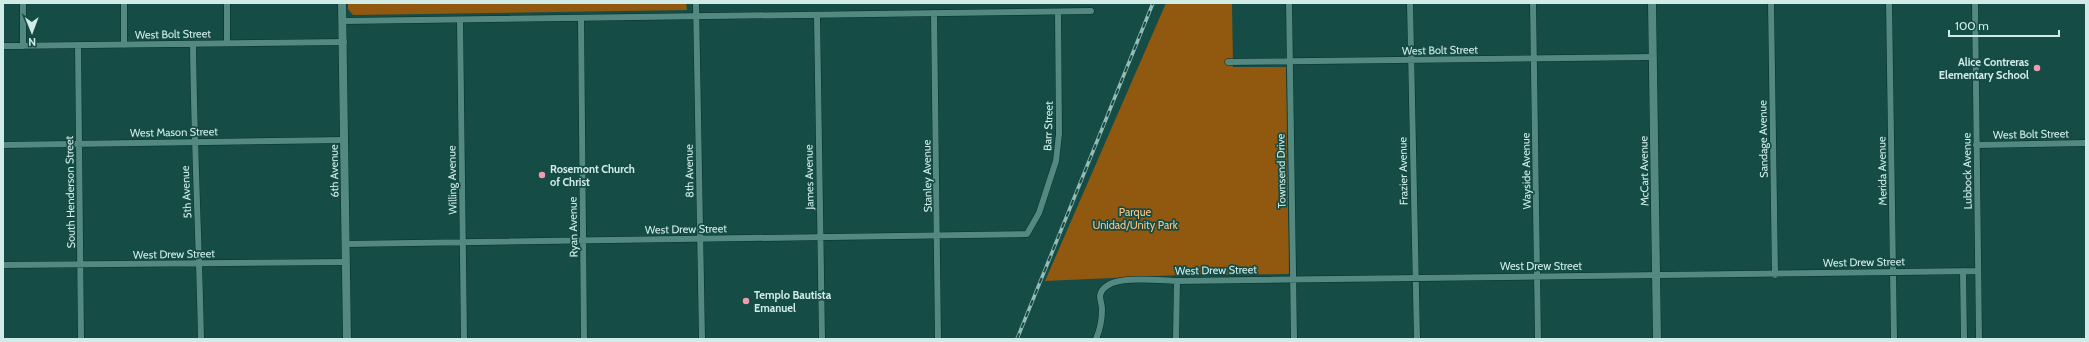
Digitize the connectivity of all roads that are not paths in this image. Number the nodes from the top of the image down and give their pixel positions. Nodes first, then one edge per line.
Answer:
1 (23, 3) edge
2 (124, 3) edge
3 (227, 3) edge
4 (342, 3) edge
5 (696, 3) edge
6 (1289, 3) edge
7 (1410, 3) edge
8 (1533, 3) edge
9 (1652, 3) edge
10 (1772, 3) edge
11 (1889, 3) edge
12 (1975, 3) edge
13 (1091, 11) dead end
14 (1058, 12) junction
15 (934, 13) junction
16 (817, 15) junction
17 (697, 17) junction
18 (581, 18) junction
19 (460, 20) junction
20 (343, 21) junction
21 (344, 42) junction
22 (228, 43) junction
23 (124, 44) junction
24 (193, 44) junction
25 (3, 46) edge
26 (23, 46) junction
27 (78, 46) junction
28 (1653, 57) junction
29 (1535, 59) junction
30 (1410, 60) junction
31 (1290, 61) junction
32 (1228, 62) dead end
33 (345, 140) junction
34 (194, 142) junction
35 (2086, 143) edge
36 (79, 144) junction
37 (3, 145) edge
38 (1976, 145) junction
39 (1027, 234) joint
40 (938, 236) junction
41 (820, 237) junction
42 (700, 239) junction
43 (583, 240) junction
44 (463, 242) junction
45 (346, 244) junction
46 (346, 262) junction
47 (200, 263) junction
48 (3, 265) edge
49 (80, 265) junction
50 (1894, 271) junction
51 (1963, 271) junction
52 (1978, 271) junction
53 (1775, 275) junction
54 (1538, 276) junction
55 (1656, 276) junction
56 (1416, 278) junction
57 (1293, 279) junction
58 (1177, 281) junction
59 (81, 339) edge
60 (201, 339) edge
61 (347, 339) edge
62 (464, 339) edge
63 (584, 339) edge
64 (702, 339) edge
65 (822, 339) edge
66 (938, 339) edge
67 (1096, 339) edge
68 (1176, 339) edge
69 (1294, 339) edge
70 (1417, 339) edge
71 (1538, 339) edge
72 (1657, 339) edge
73 (1894, 339) edge
74 (1964, 339) edge
75 (1979, 339) edge

1 - 26 street
2 - 23 street
3 - 22 street
4 - 20 street, 6th Avenue
5 - 17 street, 8th Avenue
6 - 31 street, Townsend Drive
7 - 30 street, Frazier Avenue
8 - 29 street, Wayside Avenue
9 - 28 street, McCart Avenue
10 - 53 street, Sandage Avenue
11 - 50 street, Merida Avenue
12 - 38 street, Lubbock Avenue
13 - 14 street
14 - 15 street
14 - 39 street, Barr Street
15 - 16 street
15 - 40 street, Stanley Avenue
16 - 17 street
16 - 41 street, James Avenue
17 - 18 street
17 - 42 street, 8th Avenue
18 - 19 street
18 - 43 street, Ryan Avenue
19 - 20 street
19 - 44 street, Willing Avenue
20 - 21 street, 6th Avenue
21 - 22 street, West Bolt Street
21 - 33 street, 6th Avenue
22 - 24 street, West Bolt Street
23 - 24 street, West Bolt Street
23 - 27 street, West Bolt Street
24 - 34 street, 5th Avenue
25 - 26 street, West Bolt Street
26 - 27 street, West Bolt Street
27 - 36 street, South Henderson Street
28 - 29 street, West Bolt Street
28 - 55 street, McCart Avenue
29 - 30 street, West Bolt Street
29 - 54 street, Wayside Avenue
30 - 31 street, West Bolt Street
30 - 56 street, Frazier Avenue
31 - 32 street, West Bolt Street
31 - 57 street, Townsend Drive
33 - 34 street, West Mason Street
33 - 45 street, 6th Avenue
34 - 36 street, West Mason Street
34 - 47 street, 5th Avenue
35 - 38 street, West Bolt Street
36 - 37 street, West Mason Street
36 - 49 street, South Henderson Street
38 - 52 street, Lubbock Avenue
39 - 40 street, West Drew Street
40 - 41 street, West Drew Street
40 - 66 street, Stanley Avenue
41 - 42 street, West Drew Street
41 - 65 street, James Avenue
42 - 43 street, West Drew Street
42 - 64 street, 8th Avenue
43 - 44 street, West Drew Street
43 - 63 street, Ryan Avenue
44 - 45 street, West Drew Street
44 - 62 street, Willing Avenue
45 - 46 street, 6th Avenue
46 - 47 street, West Drew Street
46 - 61 street, 6th Avenue
47 - 49 street, West Drew Street
47 - 60 street, 5th Avenue
48 - 49 street, West Drew Street
49 - 59 street, South Henderson Street
50 - 51 street, West Drew Street
50 - 53 street, West Drew Street
50 - 73 street, Merida Avenue
51 - 52 street, West Drew Street
51 - 74 street
52 - 75 street, Lubbock Avenue
53 - 55 street, West Drew Street
54 - 55 street, West Drew Street
54 - 56 street, West Drew Street
54 - 71 street, Wayside Avenue
55 - 72 street, McCart Avenue
56 - 57 street, West Drew Street
56 - 70 street, Frazier Avenue
57 - 58 street, West Drew Street
57 - 69 street, Townsend Drive
58 - 67 street, West Drew Street
58 - 68 street

